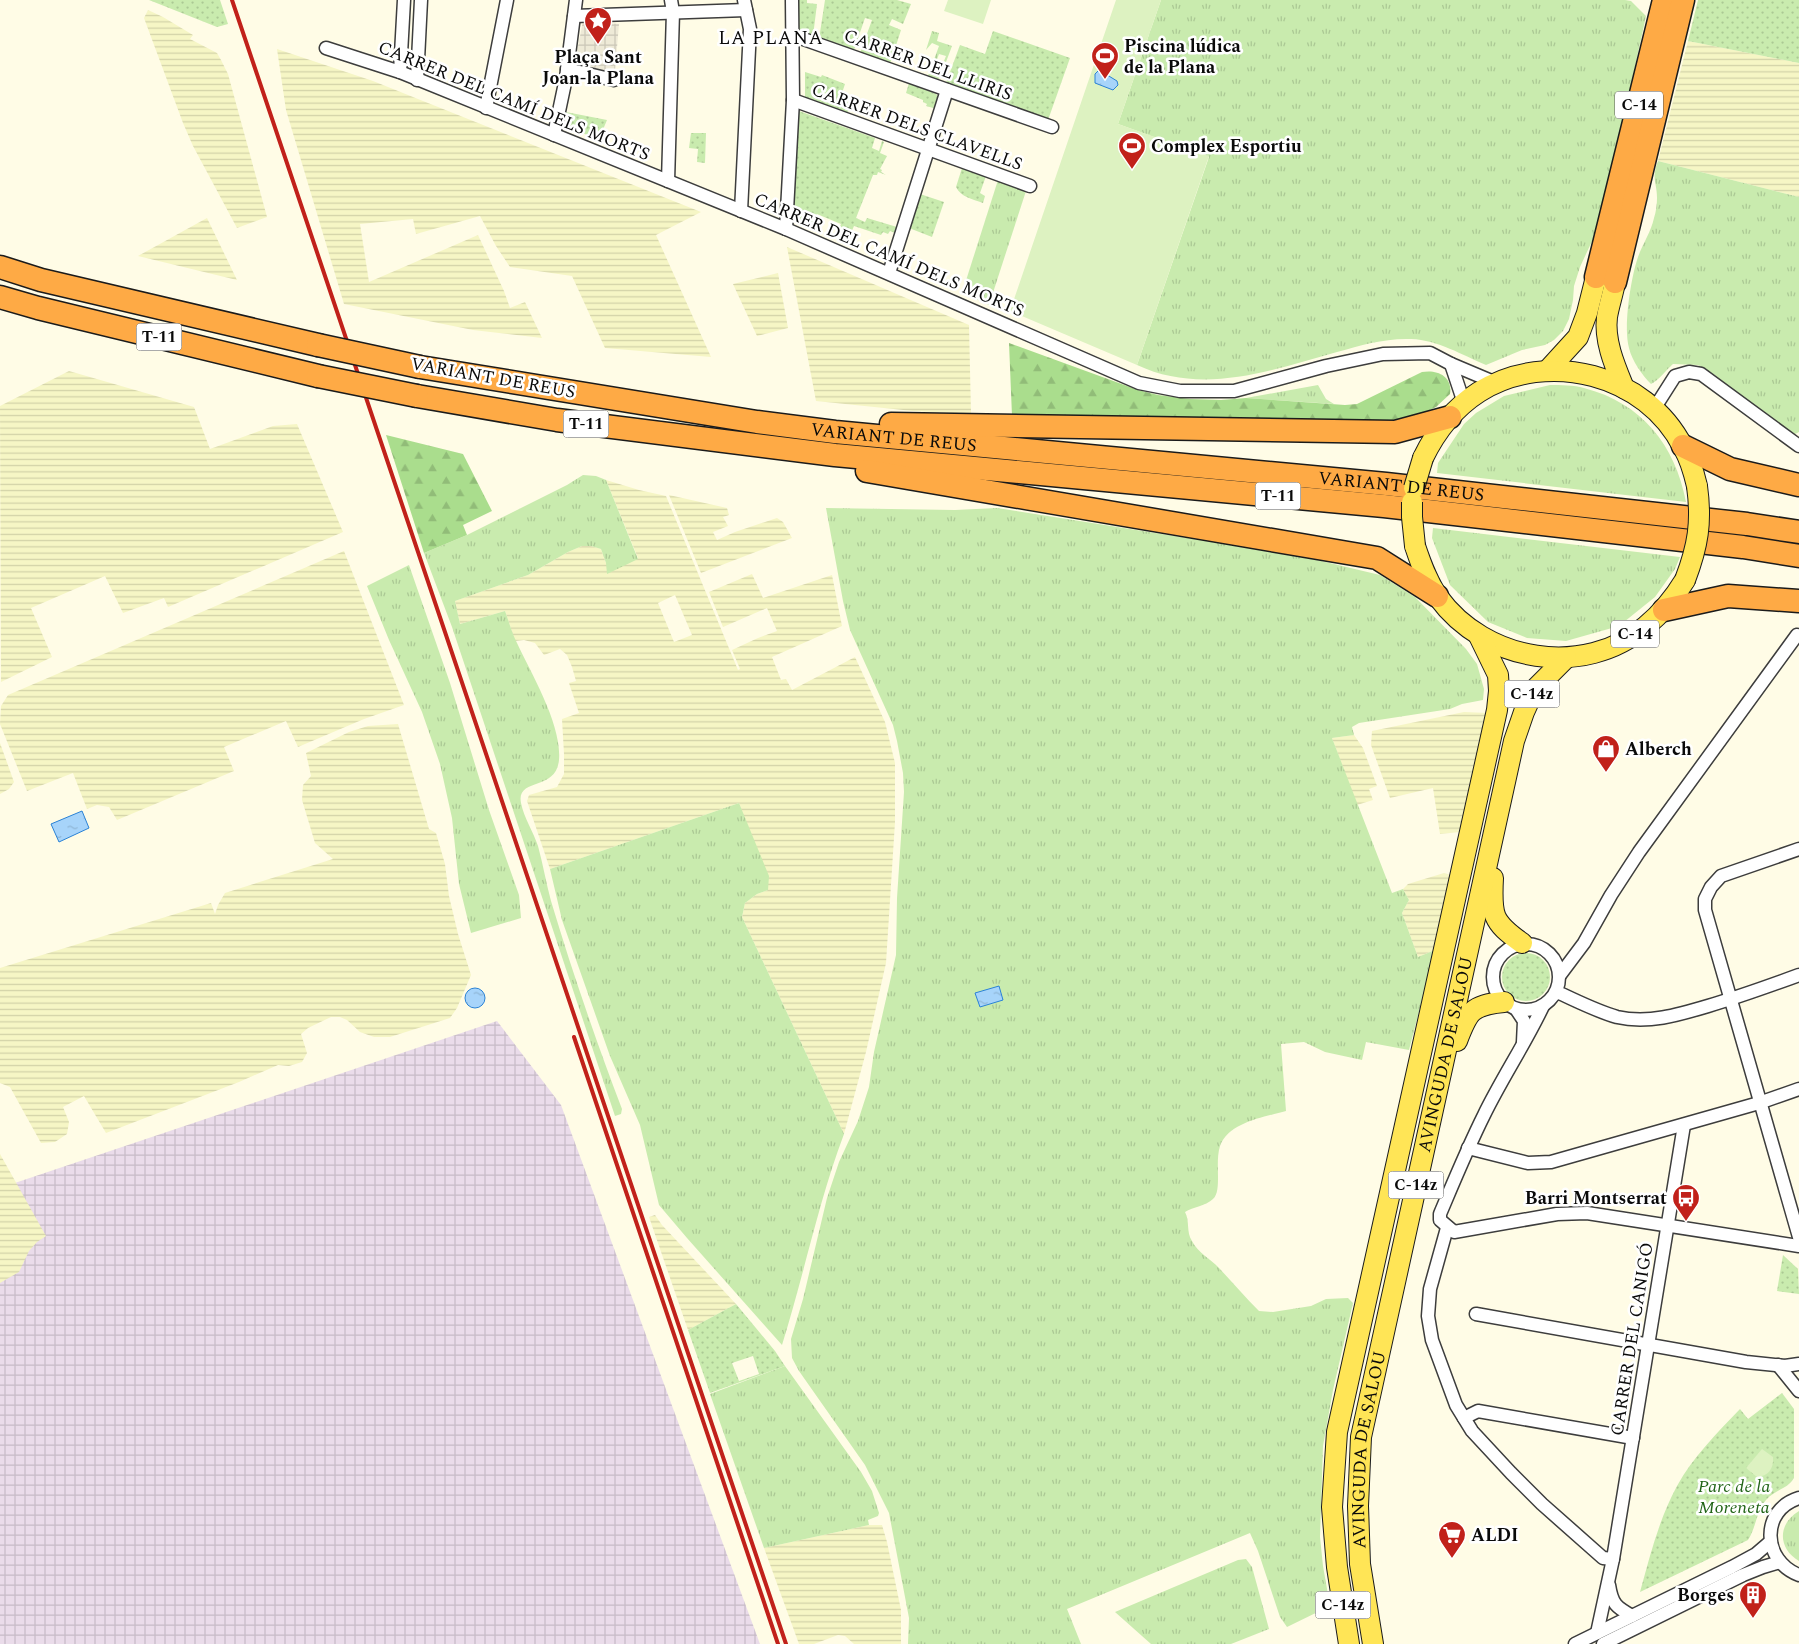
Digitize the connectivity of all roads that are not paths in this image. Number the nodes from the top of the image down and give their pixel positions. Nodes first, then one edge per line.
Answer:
1 (404, 0) edge
2 (421, 0) edge
3 (508, 0) edge
4 (576, 0) edge
5 (792, 0) edge
6 (1664, 0) edge
7 (1683, 0) edge
8 (745, 5) edge
9 (672, 6) edge
10 (574, 16) junction
11 (792, 35) junction
12 (326, 48) dead end
13 (567, 69) junction
14 (400, 72) junction
15 (417, 80) junction
16 (614, 80) dead end
17 (947, 90) junction
18 (793, 100) junction
19 (486, 108) junction
20 (1052, 127) dead end
21 (554, 135) junction
22 (928, 149) junction
23 (668, 180) junction
24 (1030, 186) dead end
25 (741, 211) junction
26 (786, 229) junction
27 (0, 267) edge
28 (889, 273) junction
29 (1606, 280) junction
30 (0, 297) edge
31 (1451, 364) junction
32 (1547, 371) junction
33 (1496, 383) junction
34 (1624, 388) junction
35 (1654, 409) junction
36 (1457, 410) junction
37 (757, 422) junction
38 (756, 445) junction
39 (1683, 446) junction
40 (1799, 446) edge
41 (1799, 485) edge
42 (1799, 532) edge
43 (1799, 556) edge
44 (1438, 596) junction
45 (1799, 602) edge
46 (1664, 610) junction
47 (1479, 636) junction
48 (1797, 636) dead end
49 (1566, 658) junction
50 (1496, 823) junction
51 (1799, 849) edge
52 (1584, 943) junction
53 (1522, 944) junction
54 (1555, 960) junction
55 (1560, 975) junction
56 (1799, 975) edge
57 (1557, 992) junction
58 (1730, 999) junction
59 (1510, 1005) junction
60 (1543, 1006) junction
61 (1522, 1046) junction
62 (1437, 1089) junction
63 (1799, 1089) edge
64 (1759, 1103) junction
65 (1684, 1125) junction
66 (1468, 1148) junction
67 (1443, 1224) junction
68 (1668, 1225) junction
69 (1799, 1237) edge
70 (1799, 1246) edge
71 (1476, 1314) dead end
72 (1649, 1344) junction
73 (1799, 1364) edge
74 (1778, 1365) junction
75 (1799, 1391) edge
76 (1464, 1418) junction
77 (1633, 1438) junction
78 (1799, 1498) edge
79 (1770, 1542) junction
80 (1613, 1559) junction
81 (1780, 1562) junction
82 (1799, 1574) edge
83 (1609, 1583) junction
84 (1632, 1616) junction
85 (1372, 1639) edge
86 (1600, 1639) edge
87 (1349, 1644) edge
88 (1575, 1644) edge

1 - 14 street
2 - 15 street
3 - 19 street
4 - 10 street
5 - 11 street
6 - 29 highway, C-14
7 - 29 highway, C-14
8 - 9 street
8 - 25 street
9 - 10 street
9 - 23 street
10 - 13 street
11 - 17 street, CARRER DEL LLIRIS
11 - 18 street
12 - 14 street, CARRER DEL CAMÍ DELS MORTS
13 - 16 street
13 - 21 street
14 - 15 street, CARRER DEL CAMÍ DELS MORTS
15 - 19 street, CARRER DEL CAMÍ DELS MORTS
17 - 20 street, CARRER DEL LLIRIS
17 - 22 street
18 - 22 street, CARRER DELS CLAVELLS
18 - 26 street
19 - 21 street, CARRER DEL CAMÍ DELS MORTS
21 - 23 street, CARRER DEL CAMÍ DELS MORTS
22 - 24 street, CARRER DELS CLAVELLS
22 - 28 street
23 - 25 street, CARRER DEL CAMÍ DELS MORTS
25 - 26 street, CARRER DEL CAMÍ DELS MORTS
26 - 28 street, CARRER DEL CAMÍ DELS MORTS
27 - 37 highway, VARIANT DE REUS / T-11, bridge
28 - 31 street, CARRER DEL CAMÍ DELS MORTS
29 - 32 main road, C-14
29 - 34 main road, C-14
30 - 38 highway, VARIANT DE REUS / T-11, bridge
31 - 33 street, CARRER DEL CAMÍ DELS MORTS
31 - 36 street
32 - 33 main road, C-14
32 - 34 main road, C-14
33 - 36 main road, C-14
34 - 35 main road, C-14
35 - 39 main road, C-14
35 - 40 street
36 - 37 highway
36 - 44 main road, C-14, bridge
37 - 42 highway, VARIANT DE REUS / T-11
38 - 43 highway, VARIANT DE REUS / T-11
38 - 44 highway
39 - 41 highway
39 - 46 main road, C-14, bridge
44 - 47 main road, C-14
45 - 46 highway
46 - 49 main road, C-14
47 - 49 main road, C-14
47 - 87 main road, AVINGUDA DE SALOU / C-14z
48 - 52 street
49 - 50 main road, AVINGUDA DE SALOU / C-14z
50 - 53 main road
50 - 62 main road, AVINGUDA DE SALOU / C-14z
51 - 58 street
52 - 54 street
52 - 55 street
53 - 54 street
53 - 59 street
54 - 55 street
55 - 57 street
56 - 58 street
57 - 58 street
57 - 60 street
58 - 64 street
59 - 60 street
59 - 61 street
59 - 62 main road
60 - 61 street
61 - 66 street
62 - 85 main road, AVINGUDA DE SALOU / C-14z
63 - 64 street
64 - 65 street
64 - 69 street
65 - 66 street
65 - 68 street, CARRER DEL CANIGÓ
66 - 67 street
67 - 68 street
67 - 76 street
68 - 70 street
68 - 72 street, CARRER DEL CANIGÓ
71 - 72 street
72 - 74 street
72 - 77 street, CARRER DEL CANIGÓ
73 - 74 street
74 - 75 street
76 - 77 street
76 - 80 street
77 - 80 street, CARRER DEL CANIGÓ
78 - 79 street
79 - 81 street
79 - 84 street
80 - 83 street, CARRER DEL CANIGÓ
81 - 82 street
81 - 86 street
83 - 84 street, CARRER DEL CANIGÓ
83 - 86 street, CARRER DEL CANIGÓ
84 - 86 street
86 - 88 street

